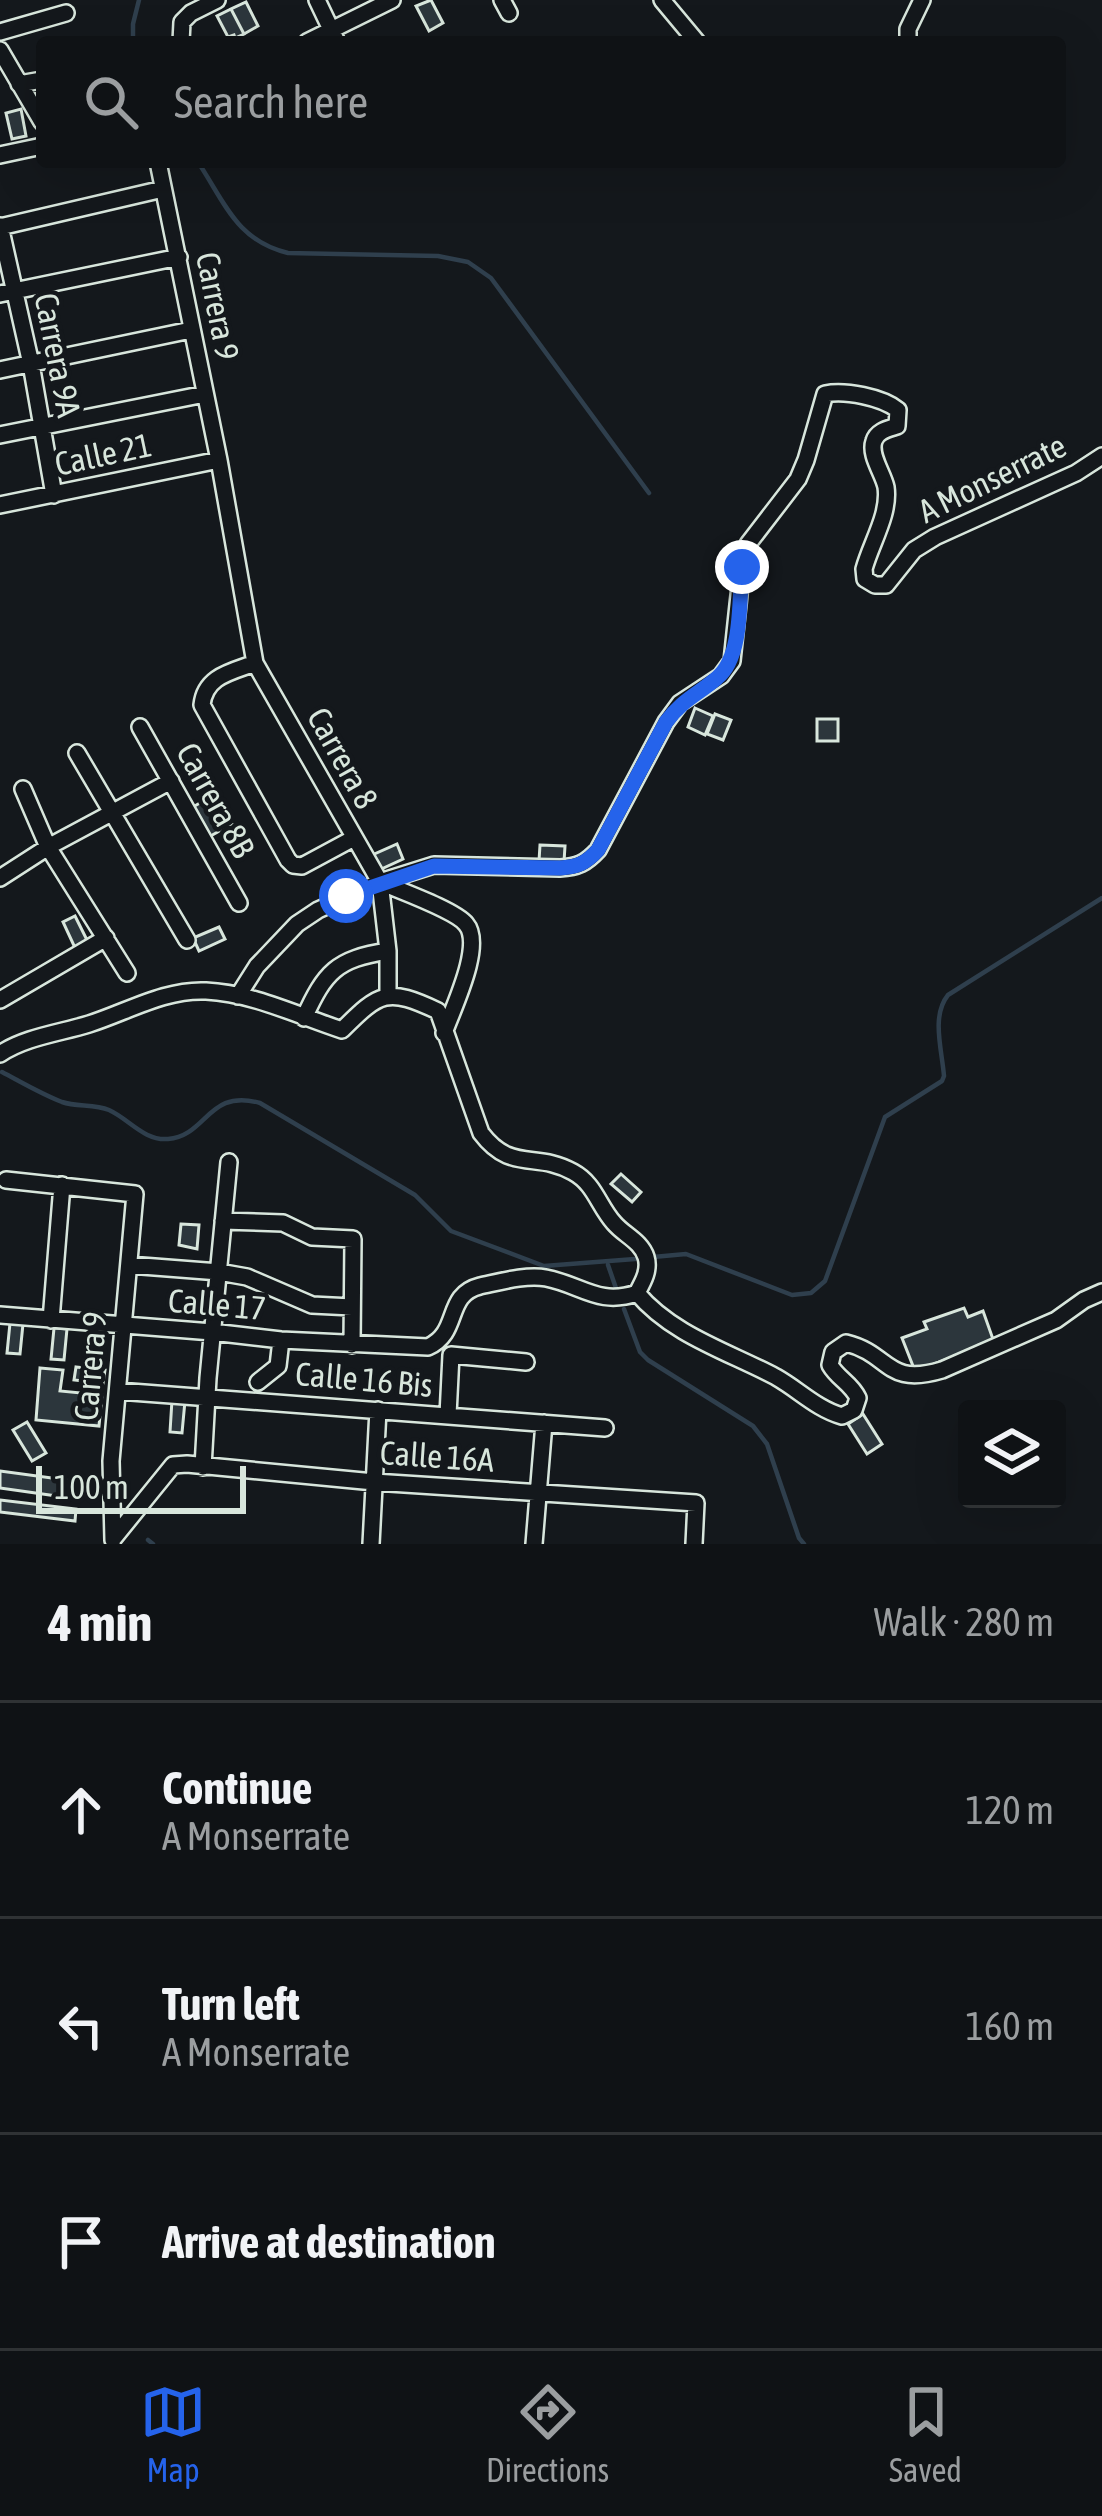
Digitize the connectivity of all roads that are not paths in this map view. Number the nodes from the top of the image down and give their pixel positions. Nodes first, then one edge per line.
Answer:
1 (217, 0) edge
2 (317, 0) edge
3 (392, 0) edge
4 (662, 0) edge
5 (922, 0) edge
6 (66, 13) dead end
7 (0, 32) edge
8 (182, 36) edge
9 (333, 36) edge
10 (692, 36) edge
11 (908, 36) edge
12 (0, 50) edge
13 (10, 76) edge
14 (36, 113) edge
15 (36, 147) edge
16 (0, 155) edge
17 (159, 168) edge
18 (163, 190) junction
19 (0, 227) edge
20 (178, 257) junction
21 (8, 292) edge
22 (191, 330) junction
23 (31, 364) junction
24 (0, 370) edge
25 (205, 394) junction
26 (40, 426) junction
27 (0, 435) edge
28 (1102, 456) edge
29 (219, 460) junction
30 (54, 495) junction
31 (0, 506) edge
32 (255, 663) junction
33 (140, 727) dead end
34 (77, 753) dead end
35 (170, 781) junction
36 (23, 789) dead end
37 (114, 813) junction
38 (353, 838) junction
39 (48, 847) junction
40 (0, 878) edge
41 (380, 882) junction
42 (239, 903) dead end
43 (106, 938) junction
44 (187, 940) dead end
45 (388, 951) junction
46 (127, 973) dead end
47 (388, 994) junction
48 (238, 996) junction
49 (0, 1000) edge
50 (304, 1018) junction
51 (445, 1033) junction
52 (2, 1048) edge
53 (229, 1162) dead end
54 (6, 1180) dead end
55 (62, 1185) junction
56 (223, 1221) junction
57 (129, 1265) junction
58 (219, 1272) junction
59 (1102, 1292) edge
60 (637, 1293) junction
61 (352, 1307) junction
62 (0, 1316) edge
63 (51, 1320) junction
64 (124, 1326) junction
65 (212, 1332) junction
66 (281, 1340) junction
67 (352, 1345) junction
68 (526, 1362) dead end
69 (258, 1382) dead end
70 (118, 1391) junction
71 (207, 1396) junction
72 (378, 1410) junction
73 (448, 1415) junction
74 (544, 1423) junction
75 (605, 1428) dead end
76 (203, 1467) junction
77 (374, 1482) junction
78 (538, 1492) junction
79 (113, 1541) edge
80 (370, 1544) edge
81 (533, 1544) edge
82 (694, 1544) edge

1 - 8 street
2 - 9 street
3 - 9 street
4 - 10 street
5 - 11 street
6 - 7 street
12 - 13 street
13 - 14 street
15 - 16 street
17 - 18 street, Carrera 9
18 - 19 street
18 - 20 street, Carrera 9
19 - 21 street, Carrera 9A
20 - 21 street
20 - 22 street, Carrera 9
21 - 23 street, Carrera 9A
22 - 23 street
22 - 25 street, Carrera 9
23 - 24 street
23 - 26 street, Carrera 9A
25 - 26 street
25 - 29 street, Carrera 9
26 - 27 street
26 - 30 street, Carrera 9A
28 - 41 street, A Monserrate
29 - 30 street, Calle 21
29 - 32 street, Carrera 9
30 - 31 street, Calle 21
32 - 38 street, Carrera 8
32 - 38 street
33 - 35 street, Carrera 8B
34 - 37 street
35 - 37 street
35 - 42 street, Carrera 8B
36 - 39 street
37 - 39 street
37 - 44 street
38 - 41 street, Carrera 8
39 - 40 street
39 - 43 street
41 - 45 street
41 - 48 street
41 - 51 street
43 - 46 street
43 - 49 street
45 - 47 street
45 - 50 street
47 - 50 street
47 - 51 street
48 - 50 street
48 - 52 street
51 - 60 street
53 - 56 street
54 - 55 street
55 - 57 street, Carrera 9
55 - 63 street
56 - 58 street
56 - 61 street
57 - 58 street
57 - 64 street, Carrera 9
58 - 61 street
58 - 65 street
59 - 60 street
60 - 67 street, Calle 17
61 - 67 street
62 - 63 street, Calle 17
63 - 64 street, Calle 17
64 - 65 street, Calle 17
64 - 70 street, Carrera 9
65 - 66 street, Calle 17
65 - 71 street
66 - 67 street, Calle 17
66 - 69 street
68 - 73 street
70 - 71 street, Calle 16 Bis
70 - 79 street, Carrera 9
71 - 72 street, Calle 16 Bis
71 - 76 street
72 - 73 street, Calle 16 Bis
72 - 77 street
73 - 74 street, Calle 16 Bis
74 - 75 street, Calle 16 Bis
74 - 78 street
76 - 77 street, Calle 16A
76 - 79 street, Calle 16A
77 - 78 street, Calle 16A
77 - 80 street
78 - 81 street
78 - 82 street, Calle 16A

